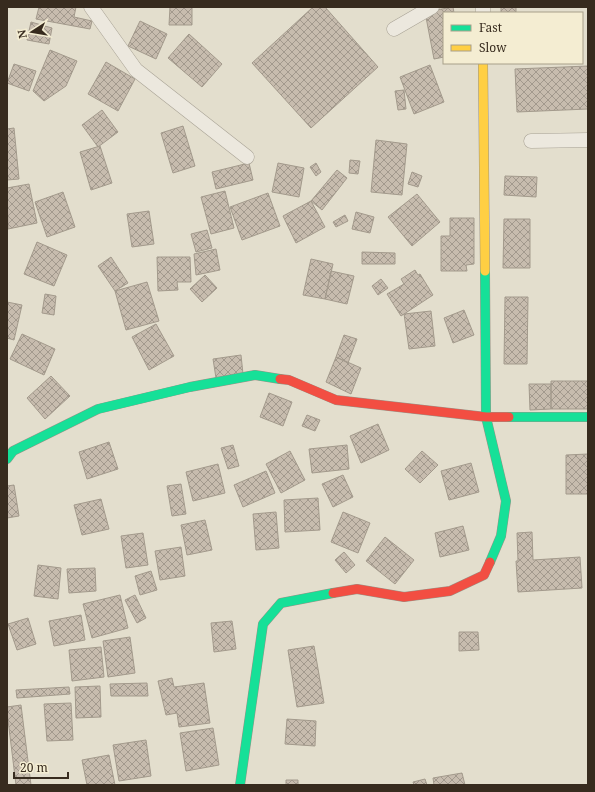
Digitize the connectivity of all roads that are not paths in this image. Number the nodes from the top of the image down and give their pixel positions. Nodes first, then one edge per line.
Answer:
1 (91, 7) edge
2 (432, 7) edge
3 (394, 29) dead end
4 (483, 64) edge
5 (588, 140) edge
6 (531, 141) dead end
7 (248, 157) dead end
8 (486, 417) junction
9 (588, 417) edge
10 (7, 459) edge
11 (240, 785) edge

1 - 7 street
2 - 3 street
4 - 8 street
5 - 6 street
8 - 9 street
8 - 10 street
8 - 11 street

